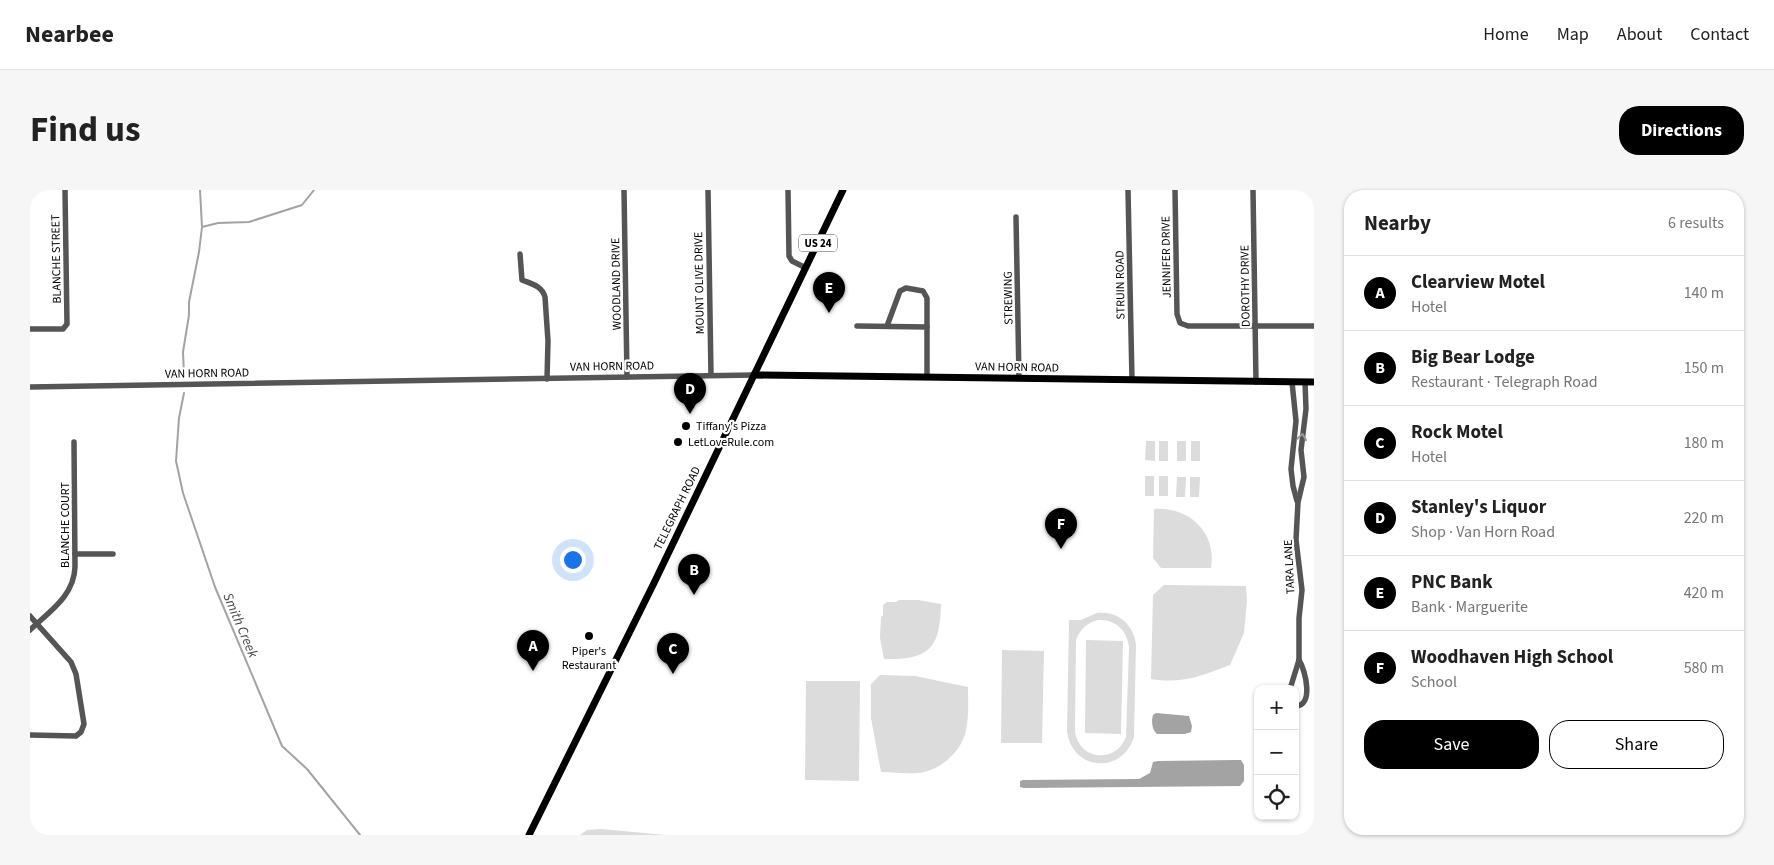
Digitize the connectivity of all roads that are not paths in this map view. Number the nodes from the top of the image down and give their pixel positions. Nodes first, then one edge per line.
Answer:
1 (65, 190) edge
2 (624, 190) edge
3 (708, 190) edge
4 (788, 190) edge
5 (843, 190) edge
6 (1128, 190) edge
7 (1175, 190) edge
8 (1253, 190) edge
9 (1016, 217) dead end
10 (520, 254) dead end
11 (806, 268) junction
12 (856, 326) dead end
13 (887, 326) junction
14 (1255, 326) junction
15 (1314, 326) edge
16 (927, 327) junction
17 (30, 329) edge
18 (711, 375) junction
19 (754, 375) junction
20 (627, 377) junction
21 (927, 377) junction
22 (1019, 378) junction
23 (547, 379) junction
24 (1132, 380) junction
25 (1256, 382) junction
26 (1292, 382) junction
27 (1305, 382) junction
28 (1314, 382) edge
29 (30, 386) edge
30 (1296, 421) junction
31 (1305, 421) junction
32 (74, 442) dead end
33 (1291, 456) junction
34 (1302, 456) junction
35 (1298, 502) junction
36 (75, 554) junction
37 (114, 554) dead end
38 (30, 616) edge
39 (37, 623) junction
40 (30, 630) edge
41 (1299, 660) junction
42 (1291, 685) edge
43 (1299, 706) edge
44 (30, 735) edge
45 (529, 835) edge

1 - 17 street, BLANCHE STREET
2 - 20 street, WOODLAND DRIVE
3 - 18 street, MOUNT OLIVE DRIVE
4 - 11 street
5 - 11 main road, TELEGRAPH ROAD / US 24
6 - 24 street, STRUIN ROAD
7 - 14 street, JENNIFER DRIVE
8 - 14 street, DOROTHY DRIVE
9 - 22 street, STREWING
10 - 23 street
11 - 19 main road, TELEGRAPH ROAD / US 24
12 - 13 street
13 - 16 street
13 - 16 street
14 - 15 street
14 - 25 street, DOROTHY DRIVE
16 - 21 street
18 - 19 street, VAN HORN ROAD
18 - 20 street, VAN HORN ROAD
19 - 21 main road, VAN HORN ROAD
19 - 45 main road, TELEGRAPH ROAD / US 24
20 - 23 street, VAN HORN ROAD
21 - 22 main road, VAN HORN ROAD
22 - 24 main road, VAN HORN ROAD
23 - 29 street, VAN HORN ROAD
24 - 25 main road, VAN HORN ROAD
25 - 26 main road, VAN HORN ROAD
26 - 27 main road, VAN HORN ROAD
26 - 30 street, TARA LANE
27 - 28 main road, VAN HORN ROAD
27 - 31 street, TARA LANE
30 - 31 street
30 - 33 street, TARA LANE
34 -> 31 street, TARA LANE
32 - 36 street, BLANCHE COURT
33 - 34 street
33 - 35 street, TARA LANE
34 - 35 street, TARA LANE
35 - 41 street, TARA LANE
36 - 37 street
36 - 39 street, BLANCHE COURT
38 - 39 street
39 - 40 street, BLANCHE COURT
39 - 44 street
41 - 42 street, TARA LANE
41 - 43 street, TARA LANE

